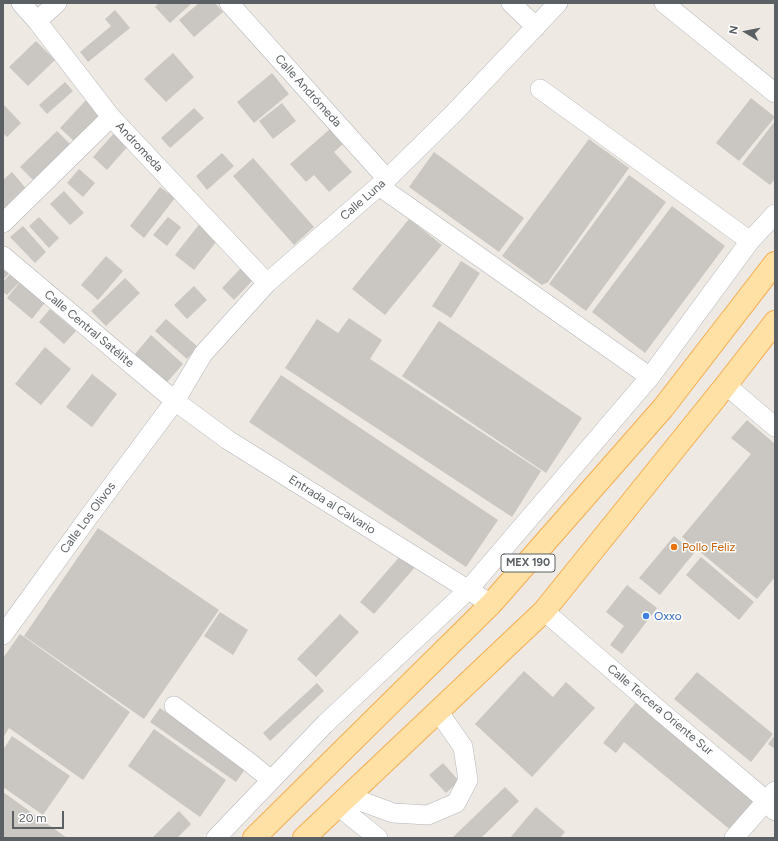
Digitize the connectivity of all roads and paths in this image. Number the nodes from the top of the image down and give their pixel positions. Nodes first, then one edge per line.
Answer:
1 (21, 3) edge
2 (57, 3) edge
3 (229, 3) edge
4 (511, 3) edge
5 (558, 3) edge
6 (664, 3) edge
7 (37, 21) junction
8 (536, 27) junction
9 (540, 89) dead end
10 (775, 93) edge
11 (111, 117) junction
12 (383, 183) junction
13 (775, 214) edge
14 (3, 223) edge
15 (750, 241) junction
16 (3, 256) edge
17 (775, 263) edge
18 (267, 283) junction
19 (775, 322) edge
20 (650, 377) junction
21 (726, 385) junction
22 (175, 401) junction
23 (775, 427) edge
24 (468, 590) junction
25 (492, 604) junction
26 (544, 611) junction
27 (3, 635) edge
28 (174, 706) dead end
29 (438, 711) junction
30 (271, 780) junction
31 (343, 801) junction
32 (772, 801) edge
33 (216, 838) edge
34 (254, 838) edge
35 (304, 838) edge
36 (378, 838) edge
37 (734, 838) edge

1 - 7 street, Andromeda
2 - 7 street
3 - 12 street, Calle Andrómeda
4 - 8 street
5 - 8 street, Calle Luna
6 - 10 street
7 - 11 street, Andromeda
8 - 12 street, Calle Luna
9 - 15 street
11 - 14 street
11 - 18 street, Andromeda
12 - 18 street, Calle Luna
12 - 20 street, Calle Andrómeda
13 - 15 street
15 - 20 street
16 - 22 street, Calle Central Satélite
17 - 25 main road, MEX 190
18 - 22 street, Calle Luna
19 - 21 main road, MEX 190
20 - 24 street
21 - 23 street
21 - 26 main road, MEX 190
22 - 24 street, Entrada al Calvario
22 - 27 street, Calle Los Olivos
24 - 25 street, Entrada al Calvario
24 - 30 street
25 - 34 main road, MEX 190
26 - 29 main road, MEX 190
26 - 32 street, Calle Tercera Oriente Sur
28 - 30 street
29 - 31 main road, MEX 190
29 - 31 street
30 - 33 street
31 - 35 main road, MEX 190
31 - 36 street
32 - 37 street

